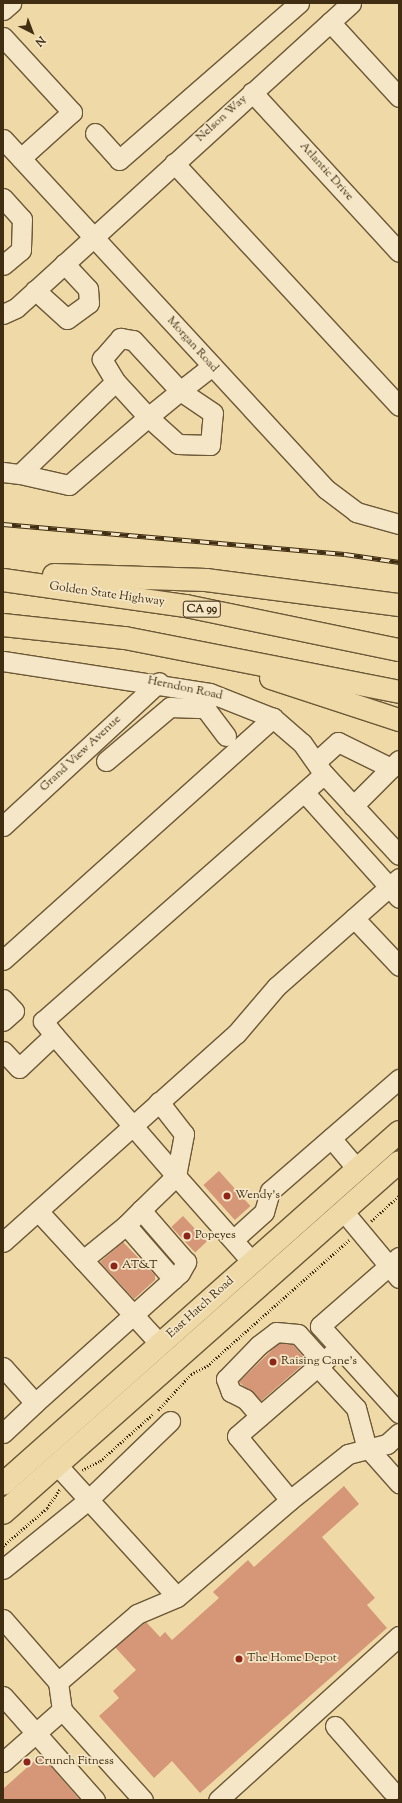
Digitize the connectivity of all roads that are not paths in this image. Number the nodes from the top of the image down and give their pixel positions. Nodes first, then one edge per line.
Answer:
1 (11, 3) edge
2 (299, 3) edge
3 (351, 3) edge
4 (3, 10) edge
5 (330, 22) junction
6 (3, 37) edge
7 (252, 92) junction
8 (399, 98) edge
9 (95, 133) dead end
10 (3, 139) edge
11 (21, 158) junction
12 (174, 163) junction
13 (3, 198) edge
14 (93, 235) junction
15 (399, 252) edge
16 (64, 263) junction
17 (3, 265) edge
18 (35, 290) junction
19 (3, 314) edge
20 (212, 366) junction
21 (115, 380) junction
22 (180, 392) junction
23 (399, 406) edge
24 (148, 417) junction
25 (12, 473) edge
26 (399, 524) edge
27 (3, 573) edge
28 (3, 580) edge
29 (399, 605) edge
30 (3, 625) edge
31 (341, 638) junction
32 (399, 644) edge
33 (399, 650) edge
34 (206, 654) junction
35 (3, 661) edge
36 (158, 682) junction
37 (399, 692) edge
38 (144, 696) junction
39 (208, 700) junction
40 (160, 713) junction
41 (273, 718) junction
42 (399, 720) edge
43 (226, 736) dead end
44 (106, 761) dead end
45 (395, 764) edge
46 (321, 767) junction
47 (304, 792) junction
48 (354, 806) junction
49 (7, 817) edge
50 (399, 855) edge
51 (396, 888) edge
52 (354, 918) junction
53 (3, 960) edge
54 (399, 966) edge
55 (3, 999) edge
56 (3, 1021) edge
57 (54, 1035) junction
58 (3, 1051) edge
59 (399, 1079) edge
60 (159, 1102) junction
61 (133, 1126) junction
62 (399, 1132) edge
63 (331, 1138) junction
64 (399, 1162) edge
65 (357, 1169) junction
66 (176, 1176) junction
67 (142, 1210) junction
68 (38, 1211) junction
69 (344, 1212) junction
70 (126, 1225) junction
71 (233, 1240) junction
72 (3, 1242) edge
73 (83, 1260) junction
74 (252, 1262) junction
75 (396, 1267) edge
76 (173, 1279) junction
77 (133, 1315) junction
78 (160, 1344) junction
79 (339, 1348) junction
80 (320, 1364) junction
81 (3, 1367) edge
82 (35, 1403) junction
83 (399, 1413) edge
84 (260, 1416) junction
85 (170, 1421) dead end
86 (3, 1433) edge
87 (399, 1433) edge
88 (366, 1446) junction
89 (63, 1473) junction
90 (5, 1479) edge
91 (399, 1483) edge
92 (88, 1500) junction
93 (290, 1500) junction
94 (3, 1513) edge
95 (3, 1569) edge
96 (177, 1597) junction
97 (3, 1619) edge
98 (399, 1636) edge
99 (58, 1682) junction
100 (3, 1696) edge
101 (62, 1710) junction
102 (335, 1726) dead end
103 (36, 1733) junction
104 (3, 1762) edge
105 (394, 1790) edge
106 (95, 1800) edge
107 (143, 1800) edge
108 (218, 1800) edge

1 - 4 street
2 - 9 street
3 - 5 street, Nelson Way
5 - 7 street, Nelson Way
5 - 8 street
6 - 11 street
7 - 12 street, Nelson Way
7 - 15 street, Atlantic Drive
10 - 11 street, Morgan Road
11 - 14 street, Morgan Road
12 - 14 street, Nelson Way
12 - 23 street
13 - 17 street
14 - 16 street, Nelson Way
14 - 20 street, Morgan Road
16 - 18 street, Nelson Way
16 - 18 street
18 - 19 street, Nelson Way
20 - 22 street
20 - 26 street, Morgan Road
21 - 22 street
21 - 24 street
21 - 25 street
22 - 24 street
22 - 24 street
24 - 25 street
27 - 29 main road
28 - 31 main road, Golden State Highway / CA 99
30 - 34 main road
31 - 32 main road
31 - 33 main road, Golden State Highway / CA 99
34 - 37 main road
34 - 42 main road
35 - 36 street, Herndon Road
36 - 38 street, Grand View Avenue
36 - 39 street, Herndon Road
38 - 40 street
38 - 49 street, Grand View Avenue
39 - 40 street
39 - 41 street, Herndon Road
39 - 43 street
40 - 44 street
41 - 46 street, Herndon Road
41 - 53 street
45 - 46 street
45 - 48 street
46 - 47 street
46 - 48 street, Herndon Road
47 - 51 street
47 - 57 street
48 - 50 street, Herndon Road
51 - 52 street
52 - 54 street
52 - 60 street
55 - 56 street
57 - 58 street
57 - 61 street
59 - 63 street
60 - 61 street
60 - 66 street
61 - 66 street
61 - 68 street
62 - 65 main road, East Hatch Road
63 - 65 street
63 - 71 street
64 - 69 main road, East Hatch Road
65 - 74 main road, East Hatch Road
66 - 67 street
66 - 71 street
67 - 70 street
67 - 76 street
68 - 72 street
68 - 73 street
69 - 75 street
69 - 89 main road, East Hatch Road
70 - 73 street
70 - 76 street
71 - 74 street
73 - 77 street
74 - 78 main road, East Hatch Road
75 - 79 street
76 - 77 street
77 - 78 street
77 - 82 street
78 - 90 main road, East Hatch Road
79 - 80 street
79 - 83 street
80 - 84 street
80 - 84 street
80 - 88 street
81 - 82 street
82 - 86 street
84 - 93 street
85 - 92 street
87 - 88 street
88 - 91 street
88 - 93 street
89 - 92 street
89 - 94 main road, East Hatch Road
92 - 95 street
92 - 96 street
93 - 96 street
96 - 99 street
97 - 99 street
98 - 108 street
99 - 101 street
100 - 103 street
101 - 103 street
101 - 107 street
102 - 105 street
103 - 104 street
103 - 106 street

